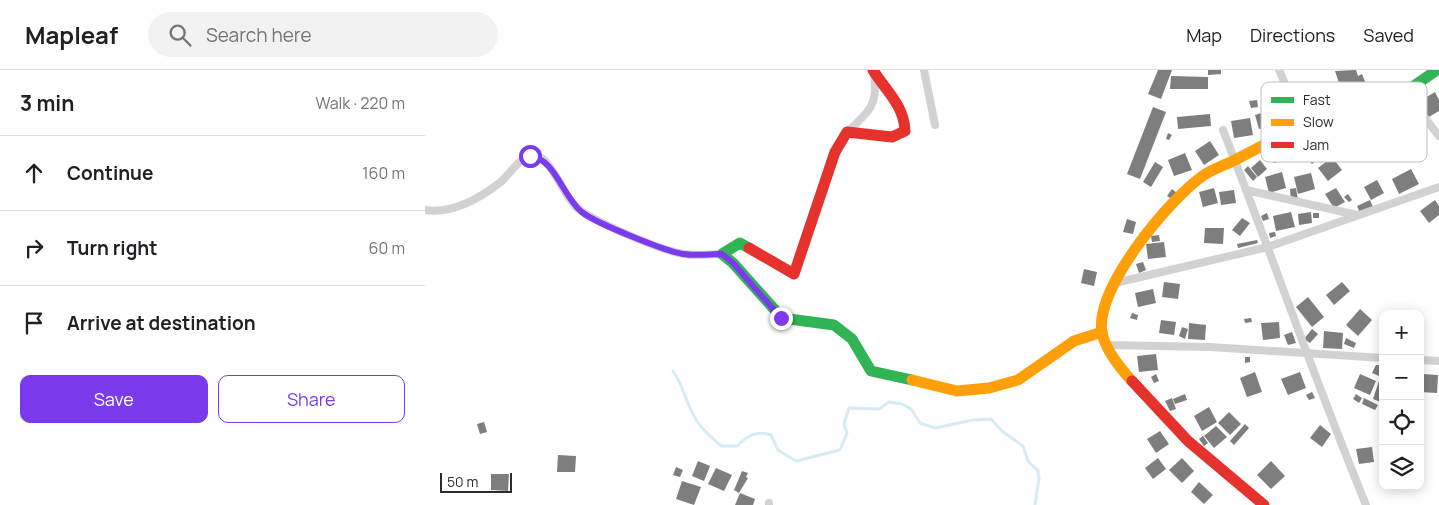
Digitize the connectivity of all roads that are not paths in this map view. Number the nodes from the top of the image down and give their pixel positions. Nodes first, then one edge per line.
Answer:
1 (924, 70) edge
2 (1279, 70) edge
3 (1437, 70) edge
4 (873, 71) edge
5 (1284, 82) edge
6 (1420, 82) edge
7 (1427, 120) edge
8 (935, 125) dead end
9 (1223, 130) dead end
10 (847, 132) junction
11 (1439, 136) edge
12 (1261, 147) edge
13 (1235, 160) junction
14 (1439, 187) edge
15 (1246, 190) junction
16 (425, 210) edge
17 (1359, 216) junction
18 (1268, 247) junction
19 (722, 254) junction
20 (1115, 284) junction
21 (1102, 332) junction
22 (1105, 345) junction
23 (1306, 354) junction
24 (1379, 358) edge
25 (1424, 360) edge
26 (1439, 361) edge
27 (1264, 505) edge
28 (1367, 505) edge

1 - 8 street
2 - 5 street
3 - 6 street
4 - 10 street
4 - 10 street
7 - 11 street
9 - 13 street
10 - 19 street
12 - 13 street
13 - 15 street
13 - 20 street
14 - 17 street
15 - 17 street
15 - 18 street
16 - 19 street
17 - 18 street
18 - 20 street
18 - 23 street
19 - 21 street
20 - 21 street
21 - 22 street
22 - 23 street
22 - 27 street
23 - 24 street
23 - 28 street
25 - 26 street

